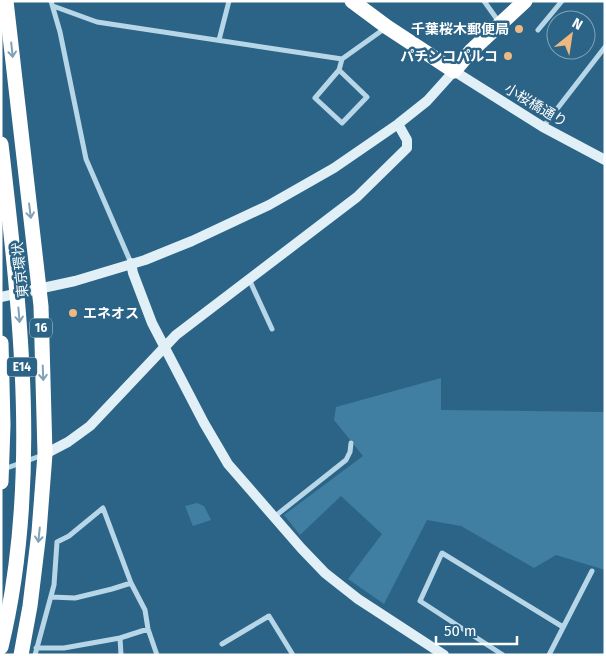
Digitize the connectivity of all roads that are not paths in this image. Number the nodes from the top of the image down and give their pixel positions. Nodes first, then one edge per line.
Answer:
1 (6, 1) edge
2 (229, 1) edge
3 (352, 1) edge
4 (484, 1) edge
5 (526, 1) edge
6 (562, 1) edge
7 (52, 4) edge
8 (501, 24) junction
9 (387, 26) junction
10 (538, 30) dead end
11 (219, 40) junction
12 (605, 47) edge
13 (342, 59) junction
14 (339, 70) junction
15 (454, 71) junction
16 (398, 124) junction
17 (544, 127) junction
18 (1, 144) edge
19 (605, 160) edge
20 (131, 263) junction
21 (249, 278) junction
22 (34, 290) junction
23 (1, 297) edge
24 (272, 329) dead end
25 (1, 343) edge
26 (164, 346) junction
27 (351, 443) dead end
28 (42, 455) junction
29 (1, 470) edge
30 (1, 482) edge
31 (273, 517) junction
32 (592, 571) dead end
33 (130, 583) junction
34 (51, 597) junction
35 (563, 627) junction
36 (148, 629) junction
37 (120, 638) junction
38 (222, 644) dead end
39 (1, 646) edge
40 (36, 648) junction
41 (492, 648) junction
42 (20, 655) edge
43 (35, 655) edge
44 (121, 655) edge
45 (157, 655) edge
46 (293, 655) edge
47 (444, 655) edge
48 (487, 655) edge
49 (503, 655) edge
50 (549, 655) edge

1 -> 22 highway, 東京環状 / 16
2 - 11 street
3 - 9 highway
4 - 8 street
5 - 8 highway
6 - 10 street
7 - 11 street
7 - 20 street
8 - 15 highway
9 - 13 street
9 - 15 highway
11 - 13 street
12 - 17 street
13 - 14 street
14 - 14 street
15 - 16 street
15 - 17 street, 小桜橋通り
16 - 20 street
16 - 21 street
17 - 19 street, 小桜橋通り
18 -> 39 highway, E14
20 - 22 street
20 - 26 street
21 - 24 street
21 - 26 street
22 - 23 street
22 -> 28 highway, 東京環状 / 16
25 - 30 highway, E14
26 - 28 street
26 - 31 street
27 - 31 street
28 - 29 street
28 -> 42 highway, 東京環状 / 16
31 - 47 street
32 - 35 street
33 - 34 street
33 - 34 street
33 - 36 street
34 - 40 street
35 - 41 street
35 - 50 street
36 - 37 street
36 - 45 street
37 - 40 street
37 - 44 street
38 - 46 street
40 - 43 street
41 - 48 street
41 - 49 street

